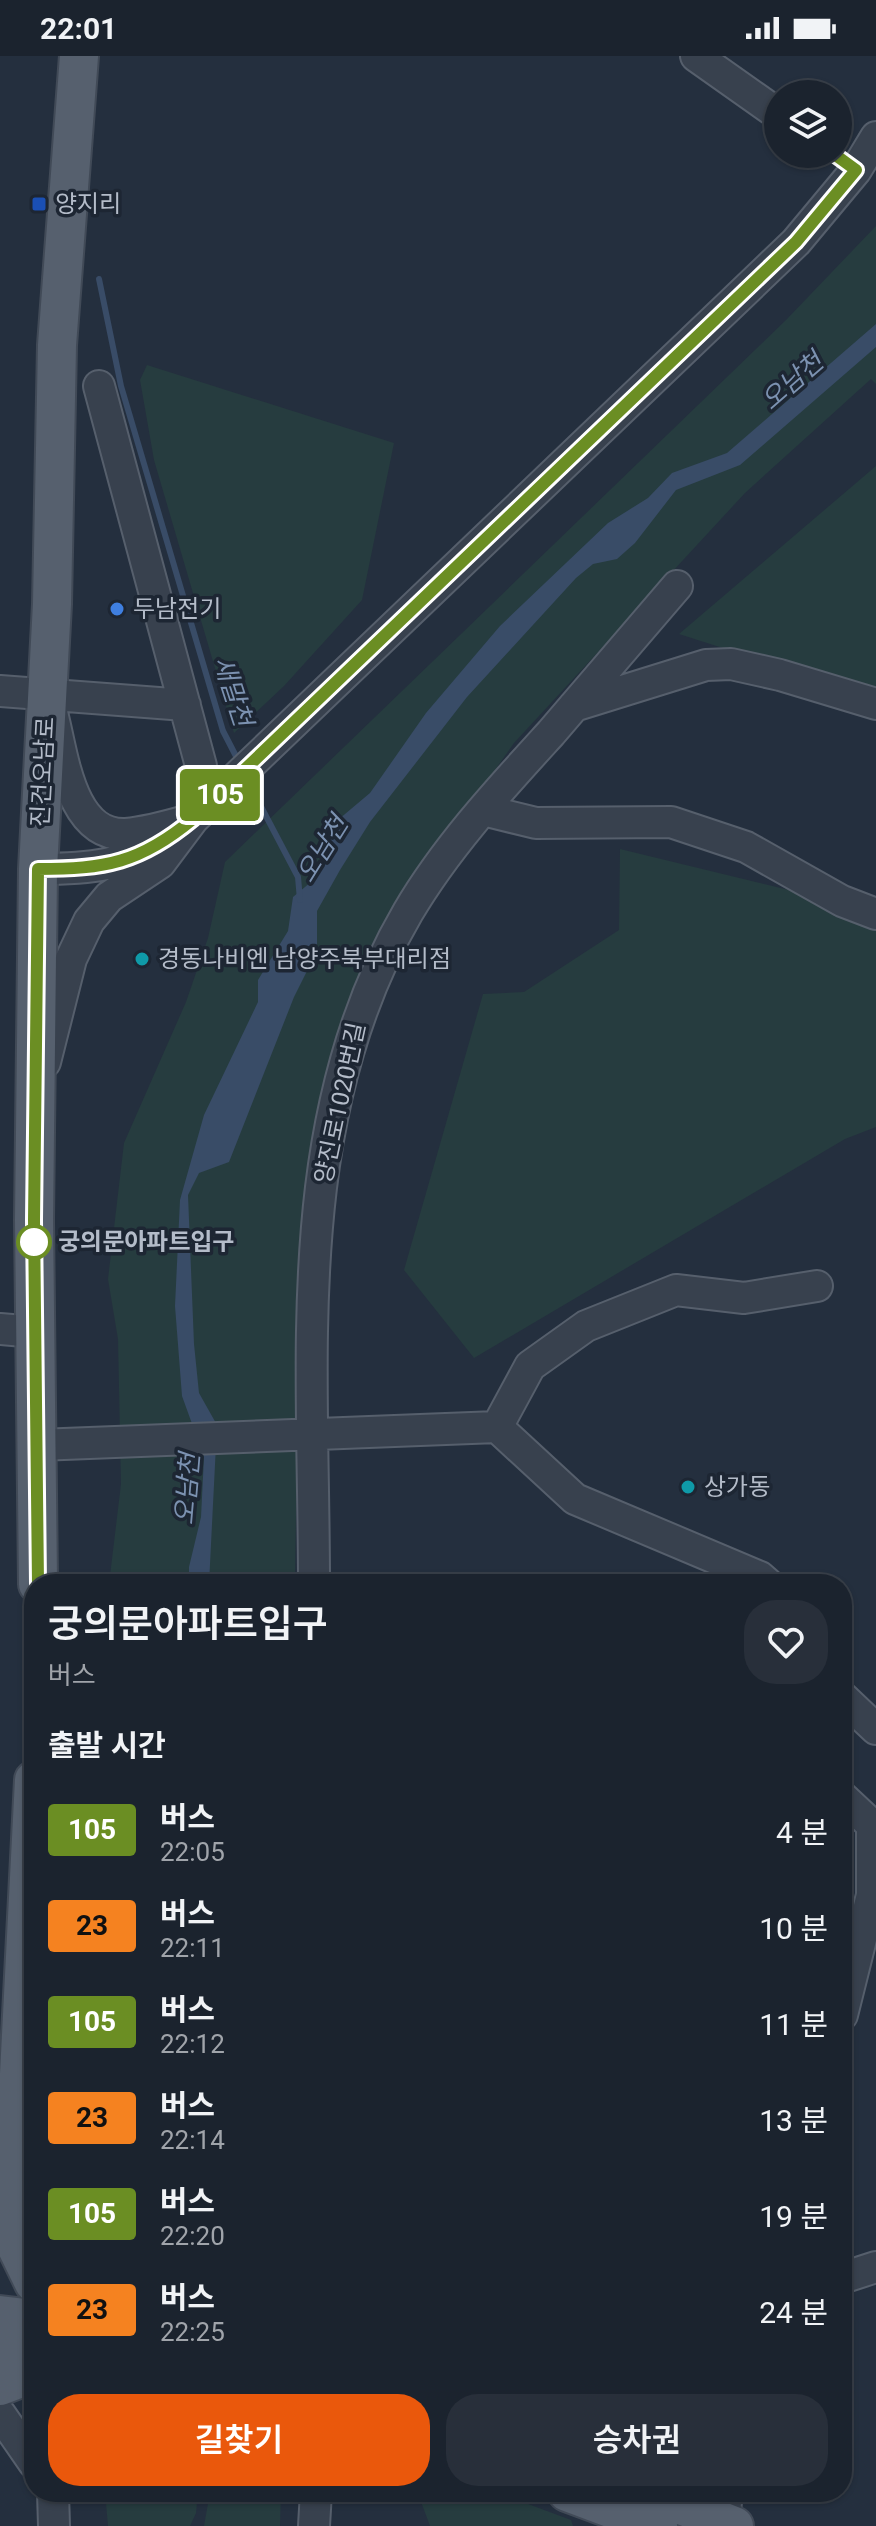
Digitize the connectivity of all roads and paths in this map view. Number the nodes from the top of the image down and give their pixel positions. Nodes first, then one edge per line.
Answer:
1 (79, 56) edge
2 (696, 56) edge
3 (764, 104) edge
4 (876, 137) edge
5 (852, 156) edge
6 (841, 168) edge
7 (99, 386) dead end
8 (677, 586) dead end
9 (0, 691) edge
10 (48, 694) junction
11 (876, 704) edge
12 (185, 705) junction
13 (574, 706) junction
14 (201, 766) dead end
15 (483, 810) junction
16 (193, 819) junction
17 (38, 869) junction
18 (876, 914) edge
19 (35, 1102) junction
20 (817, 1286) dead end
21 (17, 1330) edge
22 (497, 1427) junction
23 (307, 1434) junction
24 (38, 1445) junction
25 (38, 1574) edge
26 (314, 1574) edge
27 (753, 1574) edge
28 (852, 1706) edge
29 (876, 1729) edge
30 (852, 1806) edge
31 (858, 1971) edge
32 (24, 2033) edge
33 (7, 2168) edge
34 (0, 2211) edge
35 (24, 2262) edge
36 (876, 2267) edge
37 (852, 2275) edge
38 (0, 2315) edge
39 (24, 2318) edge
40 (0, 2350) edge
41 (24, 2356) edge
42 (24, 2377) edge
43 (0, 2386) edge
44 (0, 2414) edge
45 (24, 2449) edge
46 (53, 2502) edge
47 (315, 2502) edge
48 (583, 2502) edge
49 (686, 2502) edge
50 (728, 2513) edge
51 (606, 2516) edge
52 (54, 2526) edge
53 (314, 2526) edge
54 (658, 2526) edge

1 - 10 main road, 진건오남로
2 - 3 street
4 - 5 street
6 - 16 street
7 - 12 street
8 - 13 street, 양진로1020번길
9 - 10 street
10 - 12 street
10 - 16 street
10 - 17 main road, 진건오남로
11 - 13 street
12 - 14 street
13 - 15 street, 양진로1020번길
15 - 18 street
15 - 23 street, 양진로1020번길
16 - 17 street
16 - 19 street
17 - 19 main road, 진건오남로
19 - 21 main road, 진건오남로
20 - 22 street
21 - 24 main road, 진건오남로
22 - 23 street
22 - 27 street
23 - 24 street
23 - 26 street, 양진로1020번길
24 - 25 main road, 진건오남로
28 - 29 street
30 - 31 street
32 - 33 main road
33 - 34 main road
33 - 35 main road
36 - 37 street
38 - 39 main road
40 - 41 main road
42 - 43 main road
44 - 45 street
46 - 52 street
47 - 53 street
48 - 51 main road
49 - 50 main road
51 - 54 main road

